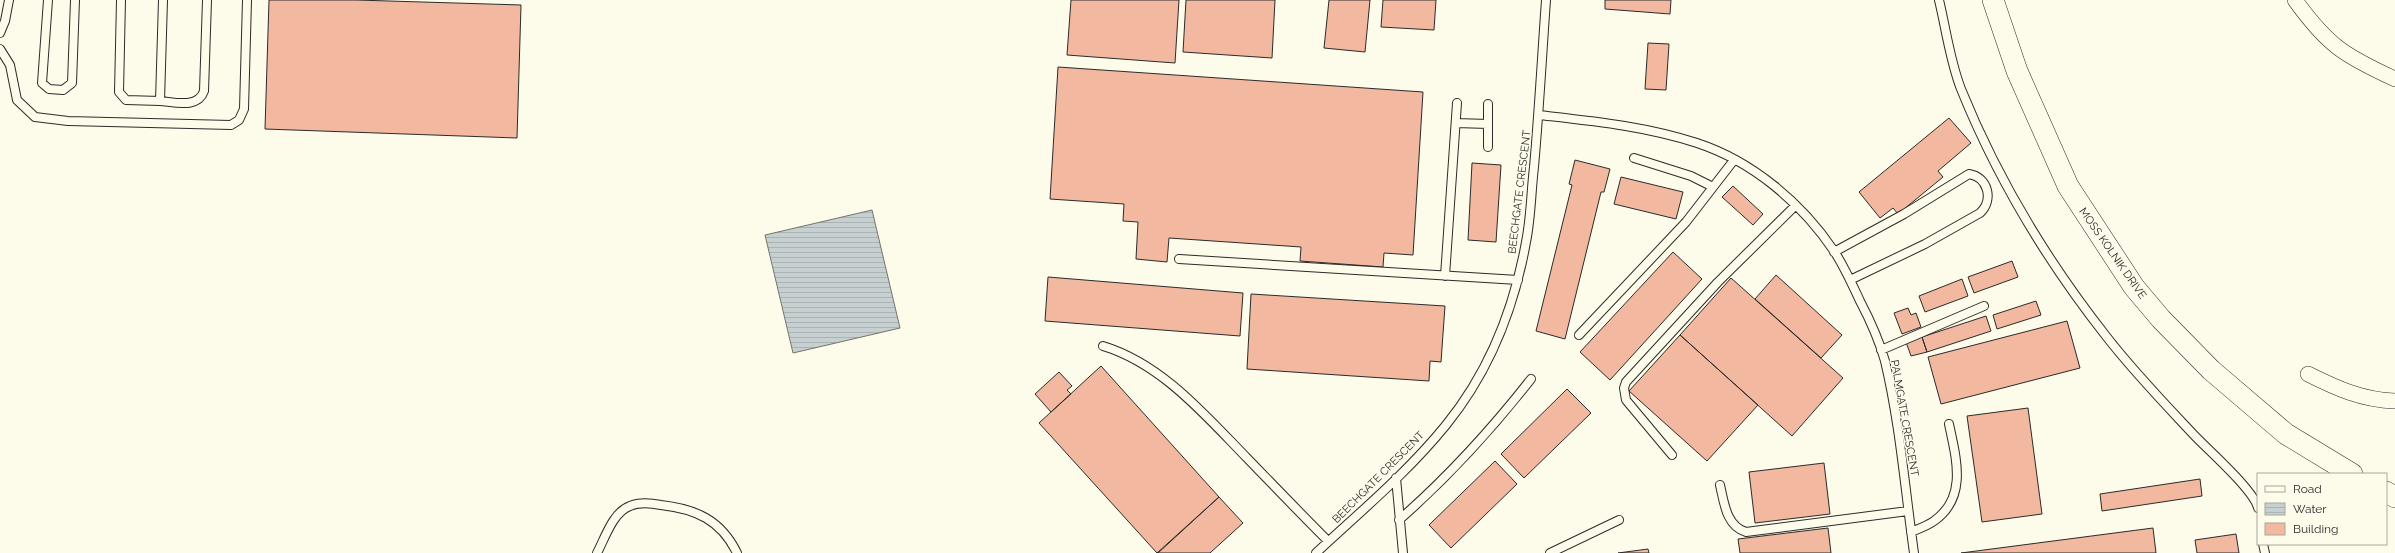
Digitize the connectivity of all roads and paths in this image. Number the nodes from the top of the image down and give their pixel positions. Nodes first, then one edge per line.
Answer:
1 (9, 0) edge
2 (48, 0) edge
3 (75, 0) edge
4 (121, 0) edge
5 (163, 0) edge
6 (207, 0) edge
7 (247, 0) edge
8 (1546, 0) edge
9 (1939, 0) edge
10 (1993, 0) edge
11 (2295, 0) edge
12 (0, 32) edge
13 (0, 49) edge
14 (2395, 79) edge
15 (160, 101) junction
16 (1457, 103) dead end
17 (1488, 104) dead end
18 (1539, 115) junction
19 (1456, 123) junction
20 (1488, 124) junction
21 (1488, 147) dead end
22 (1634, 158) dead end
23 (1734, 160) junction
24 (1713, 187) junction
25 (1795, 206) junction
26 (1834, 252) junction
27 (1179, 259) dead end
28 (1445, 276) junction
29 (1518, 280) junction
30 (1850, 280) junction
31 (1984, 306) dead end
32 (1579, 335) dead end
33 (1103, 346) dead end
34 (1881, 350) junction
35 (2308, 374) dead end
36 (1532, 379) dead end
37 (2395, 401) edge
38 (1949, 424) dead end
39 (1672, 455) dead end
40 (2350, 473) edge
41 (1396, 478) junction
42 (1720, 485) dead end
43 (2257, 506) edge
44 (1908, 511) junction
45 (1399, 520) junction
46 (1619, 520) dead end
47 (1911, 532) junction
48 (1328, 541) junction
49 (598, 553) edge
50 (737, 553) edge
51 (1316, 553) edge
52 (1403, 553) edge
53 (1550, 553) edge
54 (1914, 553) edge

1 - 12 lane
2 - 3 lane
4 - 15 lane
5 - 15 lane
6 - 15 lane
7 - 13 lane
8 - 18 lane, BEECHGATE CRESCENT
9 - 43 lane
10 - 40 main road, MOSS KOLNIK DRIVE
11 - 14 street
16 - 19 lane
17 - 20 lane
18 - 23 lane, PALMGATE CRESCENT
18 - 29 lane, BEECHGATE CRESCENT
19 - 20 lane
19 - 28 lane
20 - 21 lane
22 - 24 lane
23 - 24 lane
23 - 25 lane, PALMGATE CRESCENT
24 - 32 lane
25 - 26 lane, PALMGATE CRESCENT
25 - 39 lane
26 - 30 lane, PALMGATE CRESCENT
26 - 30 lane
27 - 28 lane
28 - 29 lane
29 - 41 lane, BEECHGATE CRESCENT
30 - 34 lane, PALMGATE CRESCENT
31 - 34 lane
33 - 48 lane
34 - 44 lane, PALMGATE CRESCENT
35 - 37 street
36 - 45 lane
38 - 47 lane
41 - 45 lane
41 - 48 lane, BEECHGATE CRESCENT
42 - 44 lane
44 - 47 lane, PALMGATE CRESCENT
45 - 52 lane
46 - 53 lane
47 - 54 lane, PALMGATE CRESCENT
48 - 51 lane, BEECHGATE CRESCENT
49 - 50 lane

